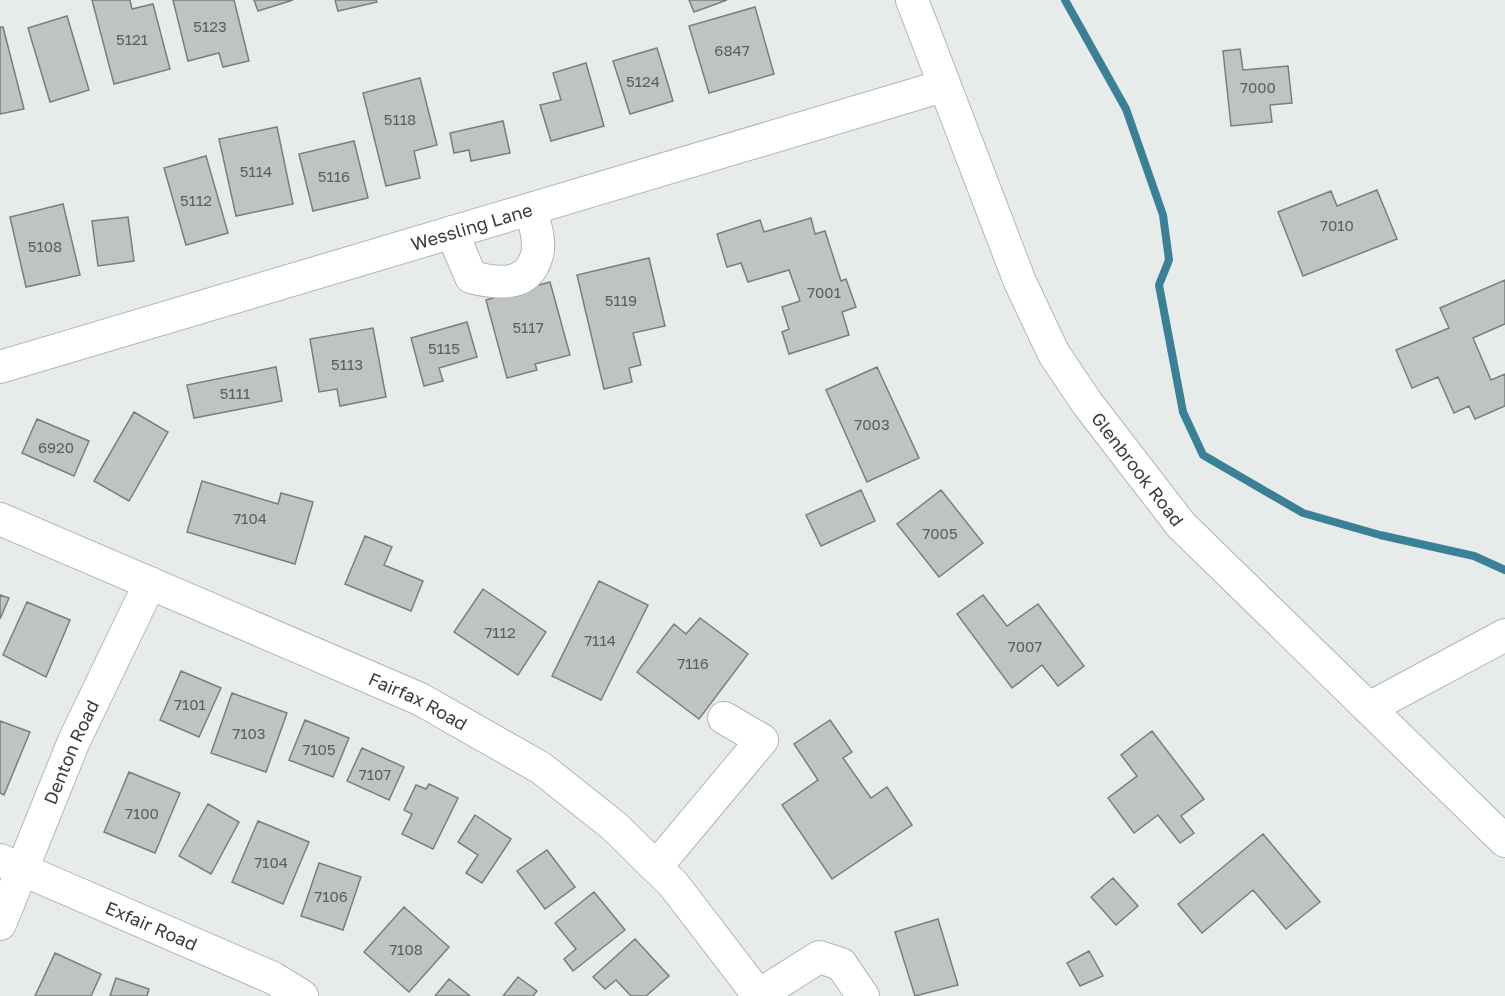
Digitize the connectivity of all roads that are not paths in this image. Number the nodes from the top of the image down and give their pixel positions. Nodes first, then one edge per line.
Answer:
1 (912, 0) edge
2 (943, 86) junction
3 (531, 208) junction
4 (452, 232) junction
5 (0, 367) edge
6 (0, 519) edge
7 (150, 583) junction
8 (1505, 635) edge
9 (1369, 708) junction
10 (724, 718) dead end
11 (1505, 840) edge
12 (12, 864) edge
13 (656, 867) junction
14 (0, 924) edge
15 (302, 996) edge
16 (759, 996) edge
17 (863, 996) edge

1 - 2 street, Glenbrook Road
2 - 3 street, Wessling Lane
2 - 9 street, Glenbrook Road
3 - 4 street, Wessling Lane
3 - 4 street
4 - 5 street, Wessling Lane
6 - 7 street, Fairfax Road
7 - 12 street, Denton Road
7 - 13 street, Fairfax Road
8 - 9 street
9 - 11 street, Glenbrook Road
10 - 13 street
12 - 14 street, Denton Road
12 - 15 street, Exfair Road
13 - 16 street, Fairfax Road
16 - 17 street

